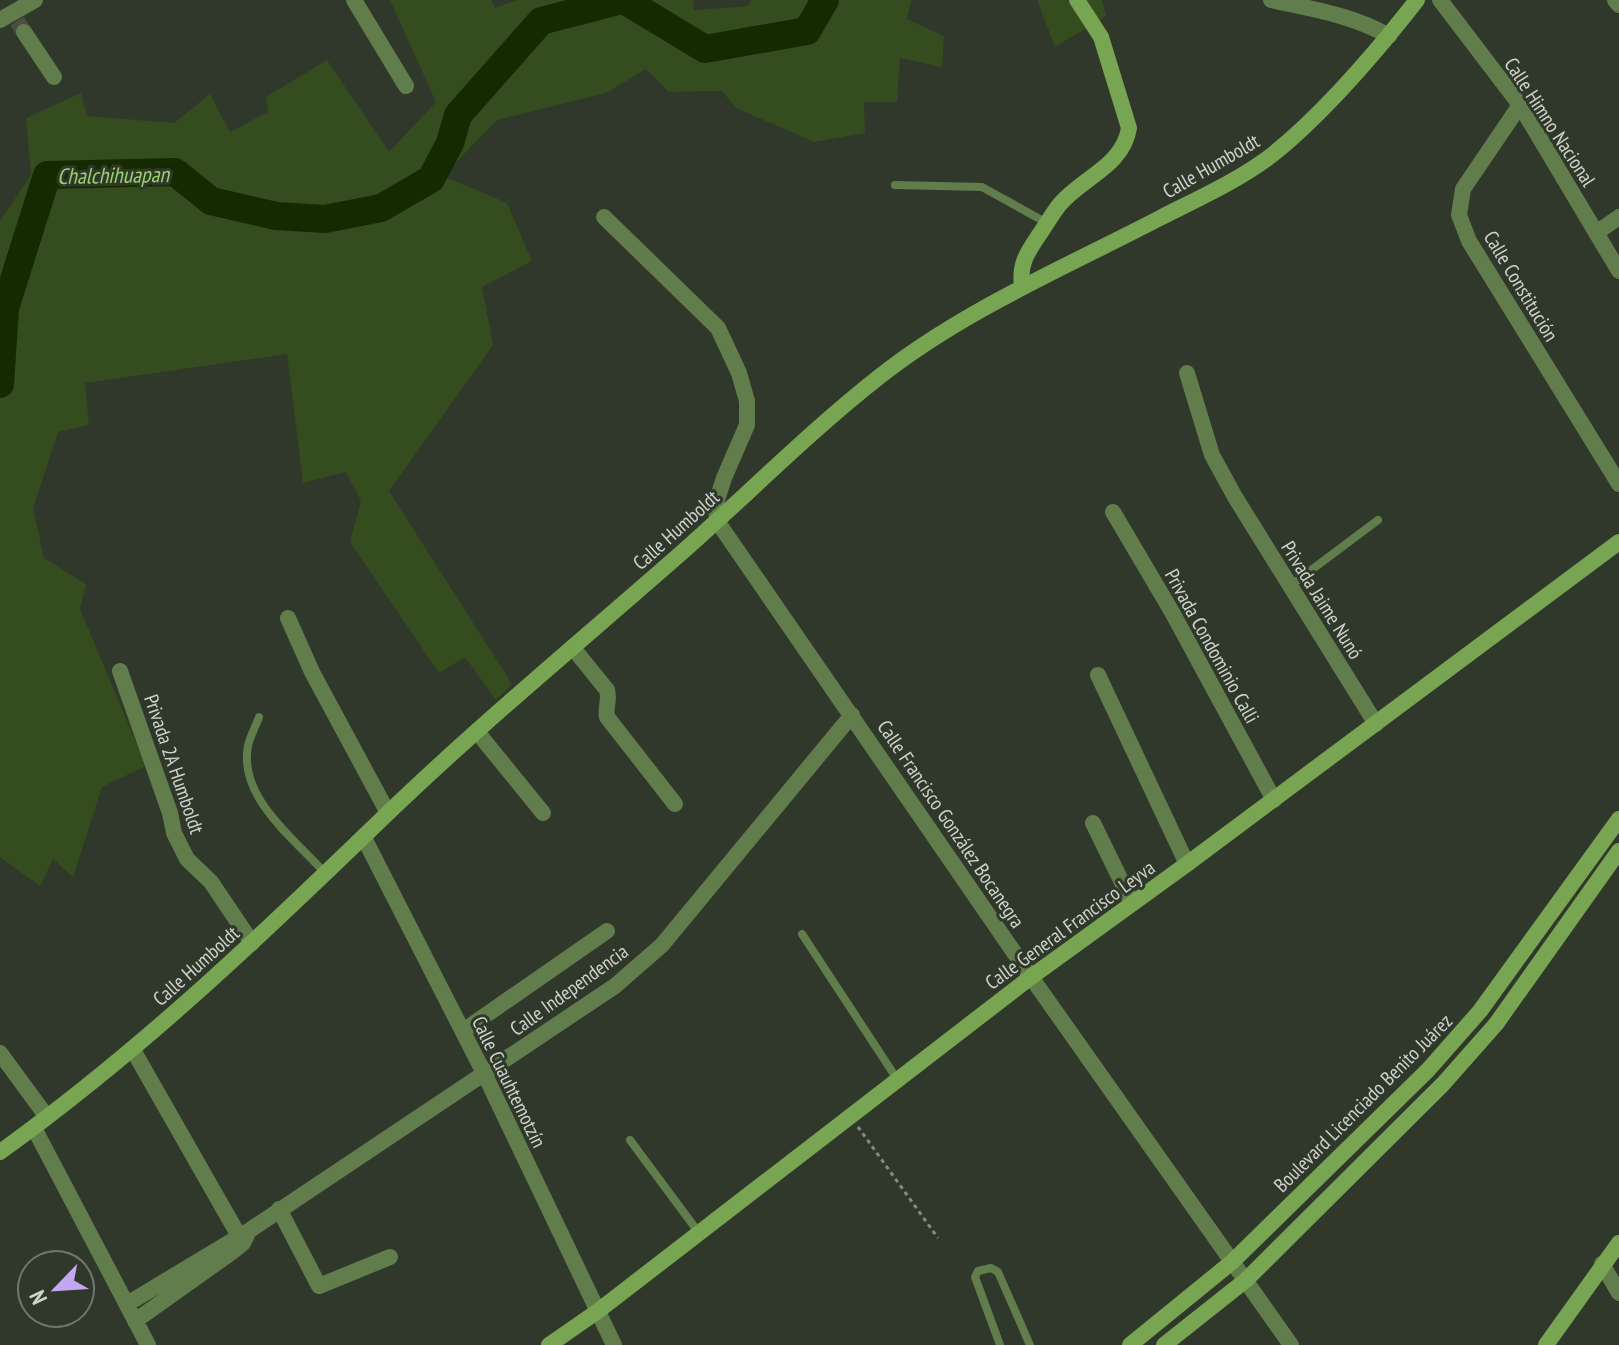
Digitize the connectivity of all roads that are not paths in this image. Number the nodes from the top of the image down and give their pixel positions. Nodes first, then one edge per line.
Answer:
1 (35, 0) edge
2 (354, 0) edge
3 (1077, 0) edge
4 (1271, 0) edge
5 (1417, 0) edge
6 (1440, 0) edge
7 (1615, 0) edge
8 (1619, 5) edge
9 (13, 22) edge
10 (1389, 36) junction
11 (54, 77) dead end
12 (406, 86) dead end
13 (1520, 105) junction
14 (895, 185) dead end
15 (604, 217) dead end
16 (1619, 217) edge
17 (1047, 223) junction
18 (1596, 233) junction
19 (1619, 271) edge
20 (1022, 286) junction
21 (1187, 373) dead end
22 (1619, 484) edge
23 (1113, 512) dead end
24 (1378, 520) dead end
25 (717, 521) junction
26 (1619, 542) edge
27 (1290, 586) junction
28 (288, 618) dead end
29 (573, 648) junction
30 (120, 671) dead end
31 (1098, 675) dead end
32 (852, 715) junction
33 (259, 717) dead end
34 (1376, 724) junction
35 (478, 733) junction
36 (1274, 800) junction
37 (675, 804) dead end
38 (388, 813) junction
39 (543, 813) dead end
40 (1619, 819) edge
41 (1093, 823) dead end
42 (364, 838) junction
43 (1619, 851) edge
44 (1187, 864) junction
45 (326, 874) junction
46 (1132, 903) junction
47 (607, 931) dead end
48 (802, 934) dead end
49 (252, 943) junction
50 (1031, 977) junction
51 (1480, 1011) junction
52 (1496, 1024) junction
53 (463, 1031) junction
54 (133, 1050) junction
55 (0, 1053) edge
56 (485, 1075) junction
57 (897, 1079) junction
58 (47, 1117) junction
59 (34, 1128) junction
60 (630, 1140) dead end
61 (0, 1152) edge
62 (279, 1209) junction
63 (699, 1233) junction
64 (243, 1236) junction
65 (1619, 1243) edge
66 (390, 1257) dead end
67 (1232, 1262) junction
68 (1602, 1264) junction
69 (1246, 1280) junction
70 (1619, 1293) edge
71 (127, 1304) junction
72 (598, 1311) junction
73 (135, 1321) junction
74 (148, 1345) edge
75 (549, 1345) edge
76 (614, 1345) edge
77 (1000, 1345) edge
78 (1030, 1345) edge
79 (1130, 1345) edge
80 (1164, 1345) edge
81 (1291, 1345) edge
82 (1546, 1345) edge

1 - 9 street
2 - 12 street
3 - 17 street
4 - 10 street
5 - 10 street, Calle Humboldt
6 - 13 street, Calle Himno Nacional
7 - 8 street
9 - 11 street
10 - 20 street, Calle Humboldt
13 - 18 street, Calle Himno Nacional
13 - 22 street, Calle Constitución
14 - 17 lane
15 - 25 street
16 - 18 street
17 - 20 street
18 - 19 street, Calle Himno Nacional
20 - 25 street, Calle Humboldt
21 - 27 street, Privada Jaime Nunó
23 - 36 street, Privada Condominio Calli
24 - 27 lane
25 - 29 street, Calle Humboldt
25 - 32 street, Calle Francisco González Bocanegra
26 - 34 street, Calle General Francisco Leyva
27 - 34 street, Privada Jaime Nunó
28 - 38 street
29 - 35 street, Calle Humboldt
29 - 37 street
30 - 49 street, Privada 2A Humboldt
31 - 44 street
32 - 50 street, Calle Francisco González Bocanegra
32 - 56 street, Calle Independencia
33 - 45 lane
34 - 36 street, Calle General Francisco Leyva
35 - 38 street, Calle Humboldt
35 - 39 street
36 - 44 street, Calle General Francisco Leyva
38 - 42 street, Calle Humboldt
40 - 51 street, Boulevard Licenciado Benito Juárez
41 - 46 street
42 - 45 street, Calle Humboldt
42 - 53 street, Calle Cuauhtemotzín
43 - 52 street, Boulevard Licenciado Benito Juárez
44 - 46 street, Calle General Francisco Leyva
45 - 49 street, Calle Humboldt
46 - 50 street, Calle General Francisco Leyva
47 - 53 street
48 - 57 lane
49 - 54 street, Calle Humboldt
50 - 57 street, Calle General Francisco Leyva
50 - 67 street, Calle Francisco González Bocanegra
51 - 52 street
51 - 67 street, Boulevard Licenciado Benito Juárez
52 - 69 street, Boulevard Licenciado Benito Juárez
53 - 56 street, Calle Cuauhtemotzín
54 - 58 street, Calle Humboldt
54 - 64 street
55 - 58 street
56 - 62 street, Calle Independencia
56 - 72 street, Calle Cuauhtemotzín
57 - 63 street, Calle General Francisco Leyva
58 - 59 street, Calle Humboldt
59 - 61 street, Calle Humboldt
59 - 71 street
60 - 63 lane
62 - 64 street, Calle Independencia
62 - 66 street
63 - 72 street, Calle General Francisco Leyva
64 - 71 street, Calle Independencia
64 - 73 street, Calle Independencia
65 - 68 street
67 - 69 street, Calle Francisco González Bocanegra
67 - 79 street, Boulevard Licenciado Benito Juárez
68 - 70 street
68 - 82 street
69 - 80 street, Boulevard Licenciado Benito Juárez
69 - 81 street, Calle Francisco González Bocanegra
71 - 73 street
72 - 75 street, Calle General Francisco Leyva
72 - 76 street, Calle Cuauhtemotzín
73 - 74 street
77 - 78 lane

